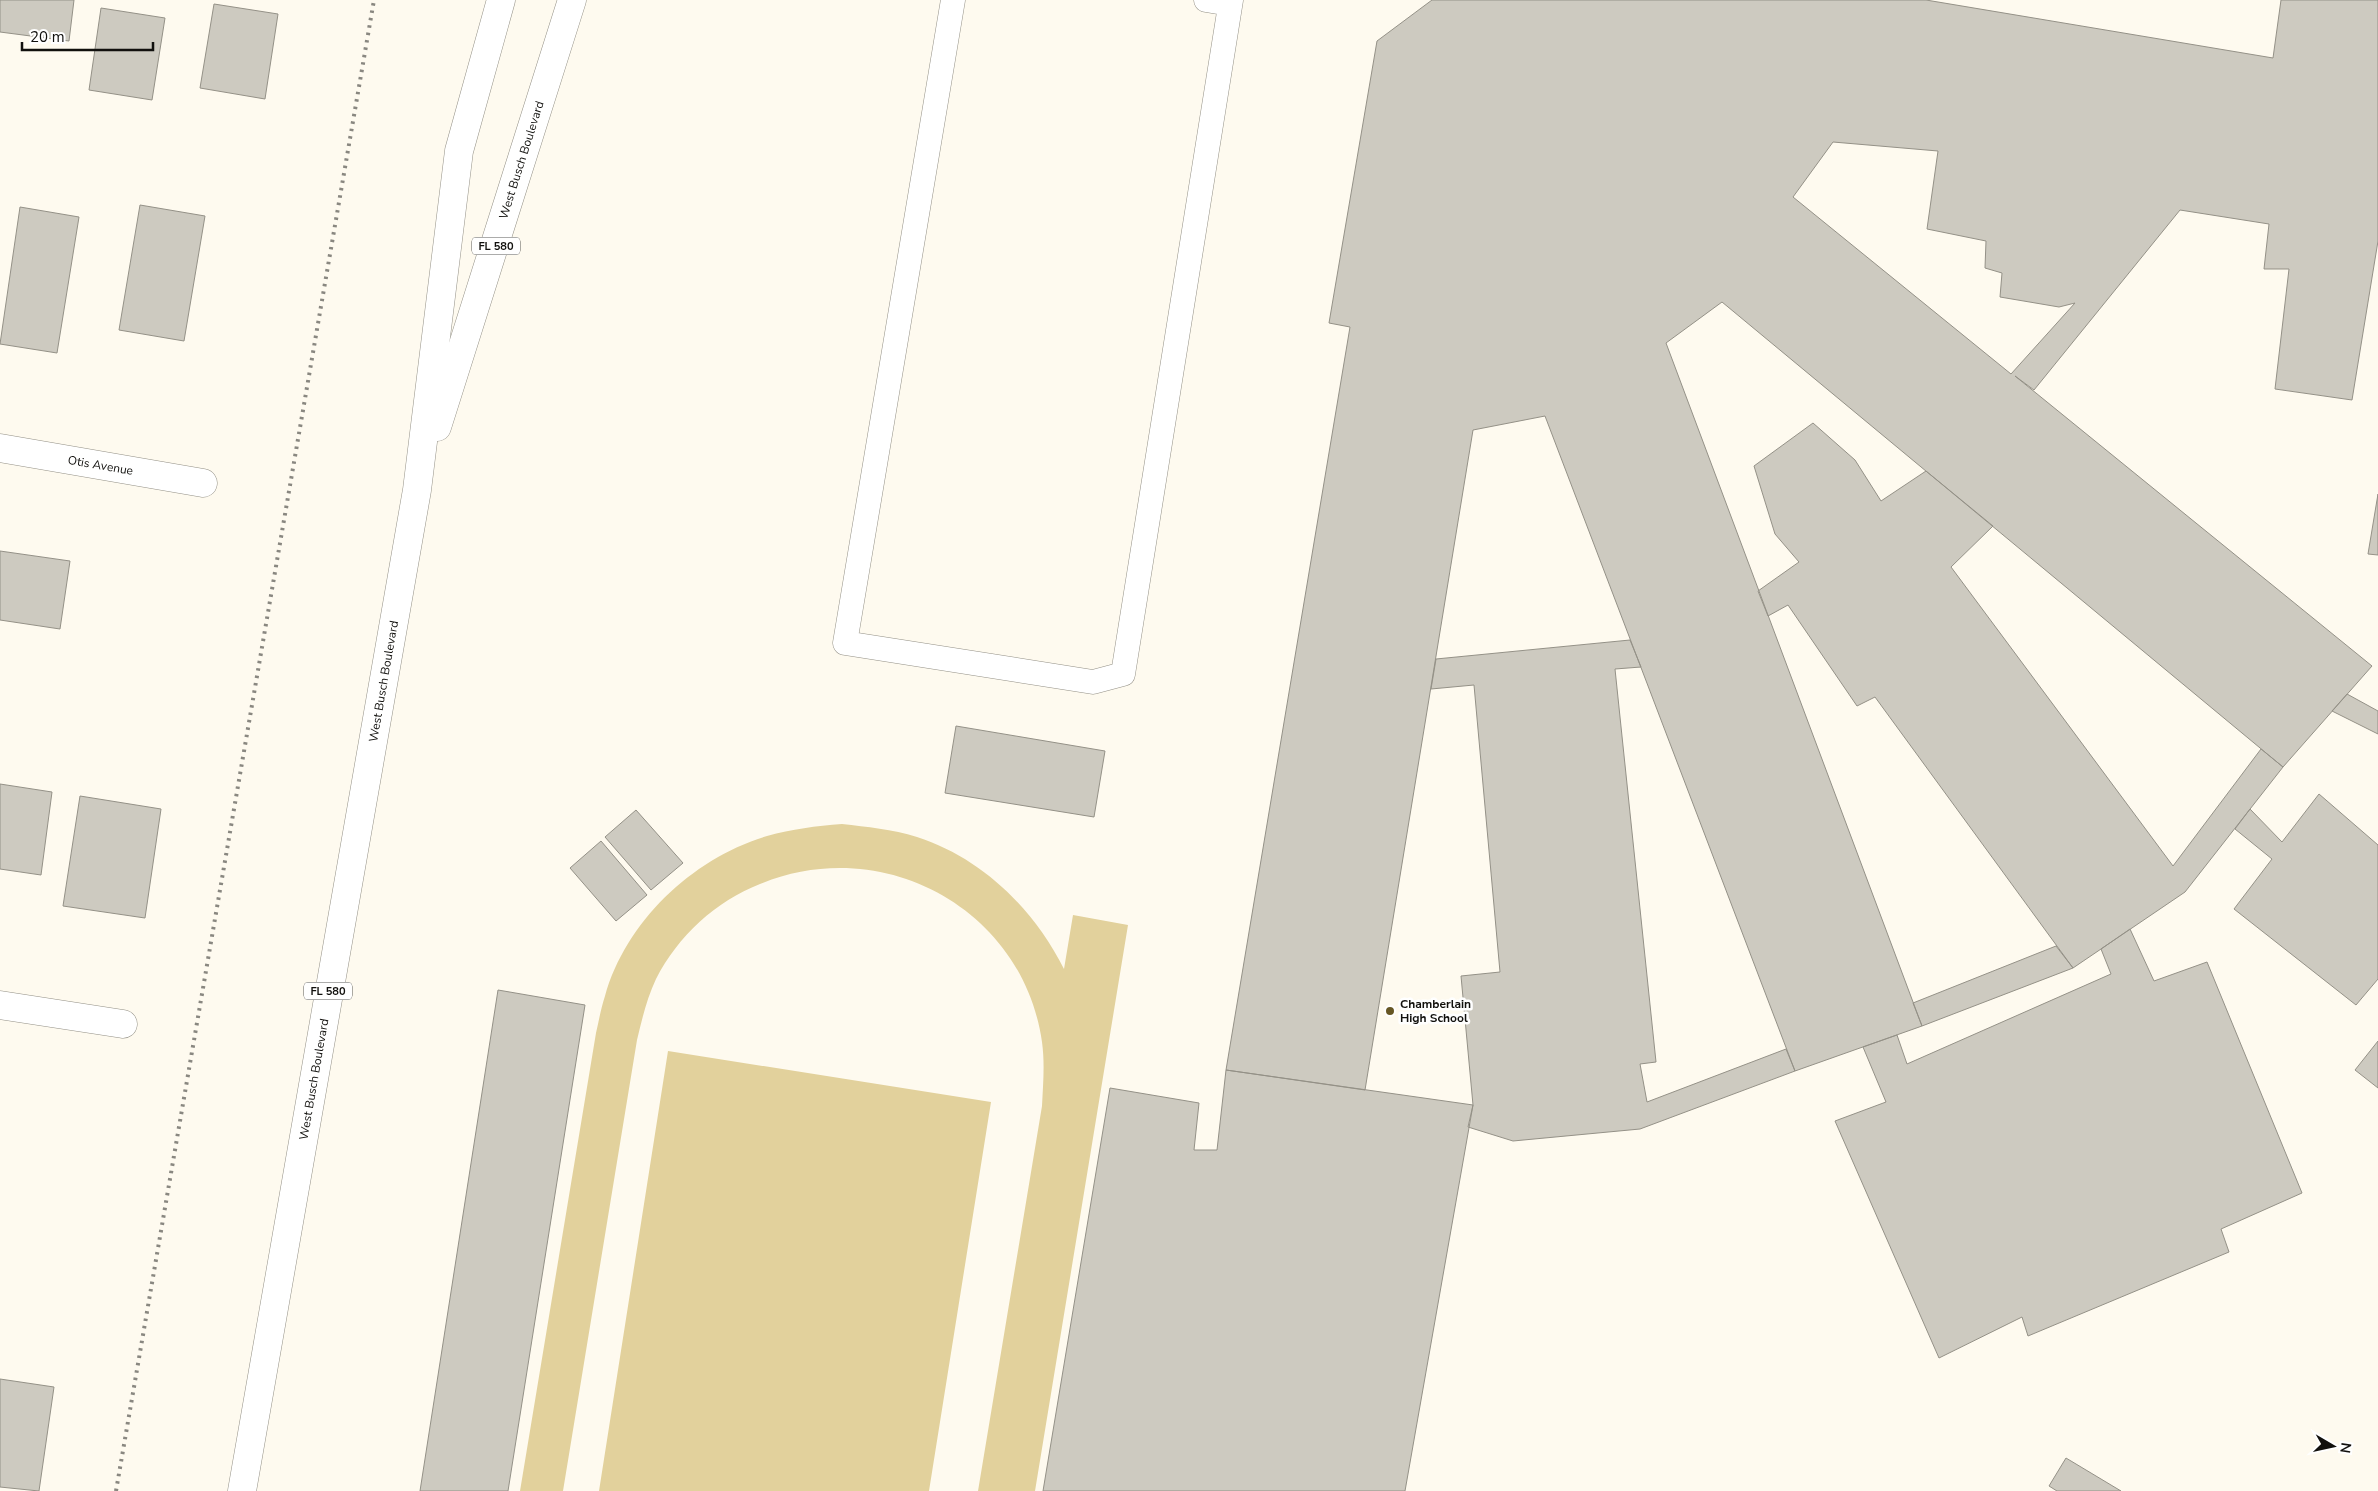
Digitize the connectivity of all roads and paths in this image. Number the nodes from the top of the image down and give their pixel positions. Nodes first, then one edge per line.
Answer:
1 (501, 0) edge
2 (572, 0) edge
3 (953, 0) edge
4 (1206, 0) edge
5 (1230, 2) edge
6 (0, 448) edge
7 (203, 483) dead end
8 (416, 490) junction
9 (0, 1005) edge
10 (124, 1024) dead end
11 (242, 1491) edge

1 - 8 main road, West Busch Boulevard / FL 580
2 - 8 main road, West Busch Boulevard / FL 580
3 - 5 lane
4 - 5 lane
6 - 7 main road, Otis Avenue
8 - 11 main road, West Busch Boulevard / FL 580
9 - 10 main road

